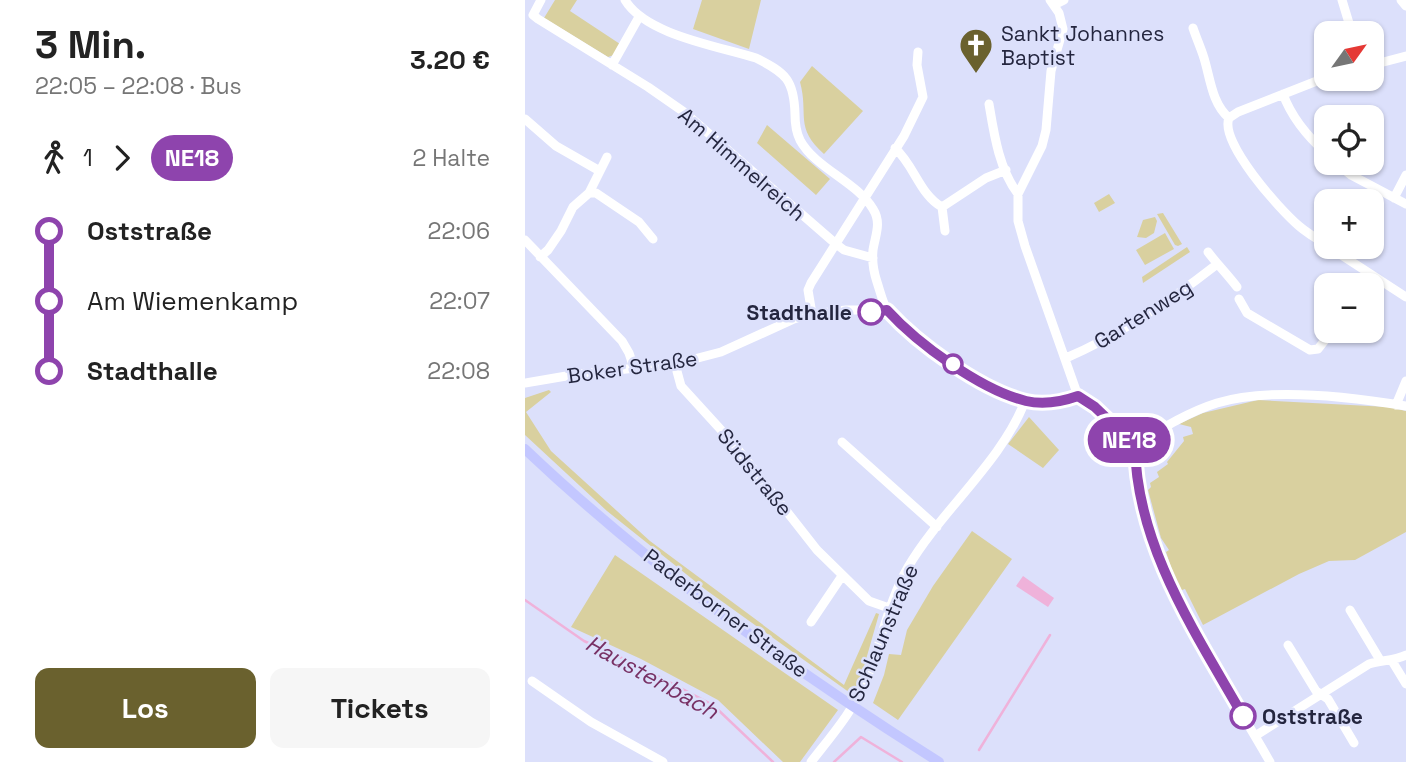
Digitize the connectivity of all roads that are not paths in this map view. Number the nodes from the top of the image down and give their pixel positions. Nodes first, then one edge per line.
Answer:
1 (541, 0) edge
2 (625, 0) edge
3 (1064, 0) edge
4 (1342, 0) edge
5 (1401, 0) edge
6 (1052, 2) edge
7 (1406, 6) edge
8 (639, 17) junction
9 (1348, 21) edge
10 (1193, 28) dead end
11 (918, 52) dead end
12 (1406, 56) edge
13 (1384, 62) edge
14 (612, 65) junction
15 (1314, 82) edge
16 (1283, 94) junction
17 (989, 104) dead end
18 (1229, 118) junction
19 (525, 119) edge
20 (1314, 142) edge
21 (895, 148) junction
22 (607, 157) dead end
23 (599, 170) junction
24 (1006, 170) junction
25 (1351, 175) edge
26 (1406, 175) edge
27 (589, 193) junction
28 (1018, 194) junction
29 (863, 198) junction
30 (1394, 198) junction
31 (1406, 204) edge
32 (942, 208) junction
33 (945, 231) dead end
34 (1314, 237) edge
35 (653, 239) dead end
36 (525, 240) edge
37 (836, 244) junction
38 (1208, 252) dead end
39 (540, 257) junction
40 (873, 258) junction
41 (1347, 259) edge
42 (1216, 265) junction
43 (1368, 273) edge
44 (1384, 283) edge
45 (1237, 287) dead end
46 (1406, 297) edge
47 (1239, 299) dead end
48 (887, 310) junction
49 (812, 314) junction
50 (1323, 343) edge
51 (1066, 358) junction
52 (675, 365) junction
53 (633, 368) junction
54 (1406, 381) edge
55 (525, 383) edge
56 (1078, 396) junction
57 (1025, 401) junction
58 (1396, 405) junction
59 (1406, 407) edge
60 (842, 442) dead end
61 (1135, 445) junction
62 (525, 449) edge
63 (937, 527) junction
64 (842, 576) junction
65 (889, 608) junction
66 (1350, 610) dead end
67 (811, 622) dead end
68 (1288, 645) dead end
69 (1406, 656) edge
70 (1380, 660) junction
71 (1392, 661) junction
72 (532, 681) dead end
73 (1406, 684) edge
74 (1322, 695) junction
75 (1255, 736) junction
76 (1354, 743) dead end
77 (662, 762) edge
78 (811, 762) edge
79 (939, 762) edge
80 (1270, 762) edge

1 - 14 street, Am Himmelreich
2 - 8 street
3 - 6 street
4 - 9 street
5 - 7 street
6 - 28 street
8 - 14 street
8 - 29 street
10 - 18 street
11 - 21 street
12 - 13 street
14 - 37 street, Am Himmelreich
15 - 16 street
16 - 18 street
16 - 20 street
17 - 24 street
18 - 34 street
19 - 23 street
21 - 29 street
21 - 32 street
22 - 23 street
23 - 27 street
24 - 28 street
24 - 32 street
25 - 30 street
26 - 30 street
27 - 35 street
27 - 39 street
28 - 51 street
29 - 37 street
29 - 40 street
30 - 31 street
32 - 33 street
36 - 39 street
37 - 40 street, Am Himmelreich
37 - 49 street
38 - 42 street
39 - 53 street
40 - 48 street
41 - 43 street
42 - 45 street
42 - 51 street, Gartenweg
44 - 46 street
47 - 50 street
48 - 49 street, Boker Straße
48 - 57 street
49 - 52 street, Boker Straße
51 - 56 street
52 - 53 street, Boker Straße
52 - 64 street, Südstraße
53 - 55 street, Boker Straße
54 - 58 street
56 - 57 street
56 - 61 street
57 - 63 street, Schlaunstraße
58 - 59 street
58 - 61 street
60 - 63 street
61 - 75 street
62 - 79 main road, Paderborner Straße
63 - 65 street, Schlaunstraße
64 - 65 street, Südstraße
64 - 67 street
65 - 78 street, Schlaunstraße
66 - 70 street
68 - 74 street
69 - 71 street
70 - 71 street
70 - 74 street
71 - 73 street
72 - 77 street
74 - 75 street
74 - 76 street
75 - 80 street

